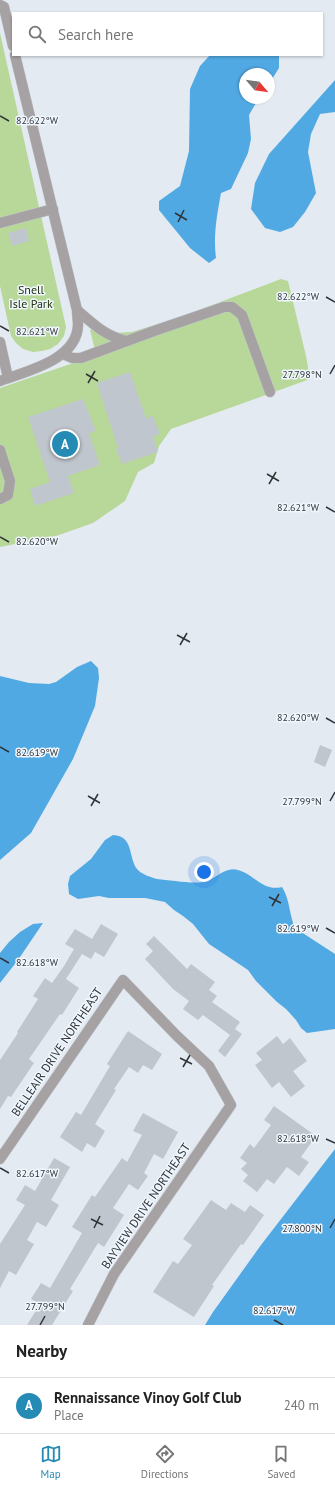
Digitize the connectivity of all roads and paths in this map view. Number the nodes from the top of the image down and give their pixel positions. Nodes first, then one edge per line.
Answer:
1 (4, 4) edge
2 (12, 41) edge
3 (15, 56) edge
4 (52, 210) junction
5 (0, 223) edge
6 (77, 310) junction
7 (126, 341) junction
8 (0, 342) edge
9 (63, 354) junction
10 (4, 379) edge
11 (270, 392) dead end
12 (0, 450) edge
13 (0, 499) edge
14 (231, 1104) joint
15 (0, 1159) edge
16 (88, 1325) edge

1 - 2 street
3 - 4 street
4 - 5 street
4 - 6 street
6 - 7 street
6 - 9 street
7 - 9 street
7 - 11 street
8 - 10 street
9 - 10 street
12 - 13 street
14 - 15 street, BELLEAIR DRIVE NORTHEAST
14 - 16 street, BAYVIEW DRIVE NORTHEAST

